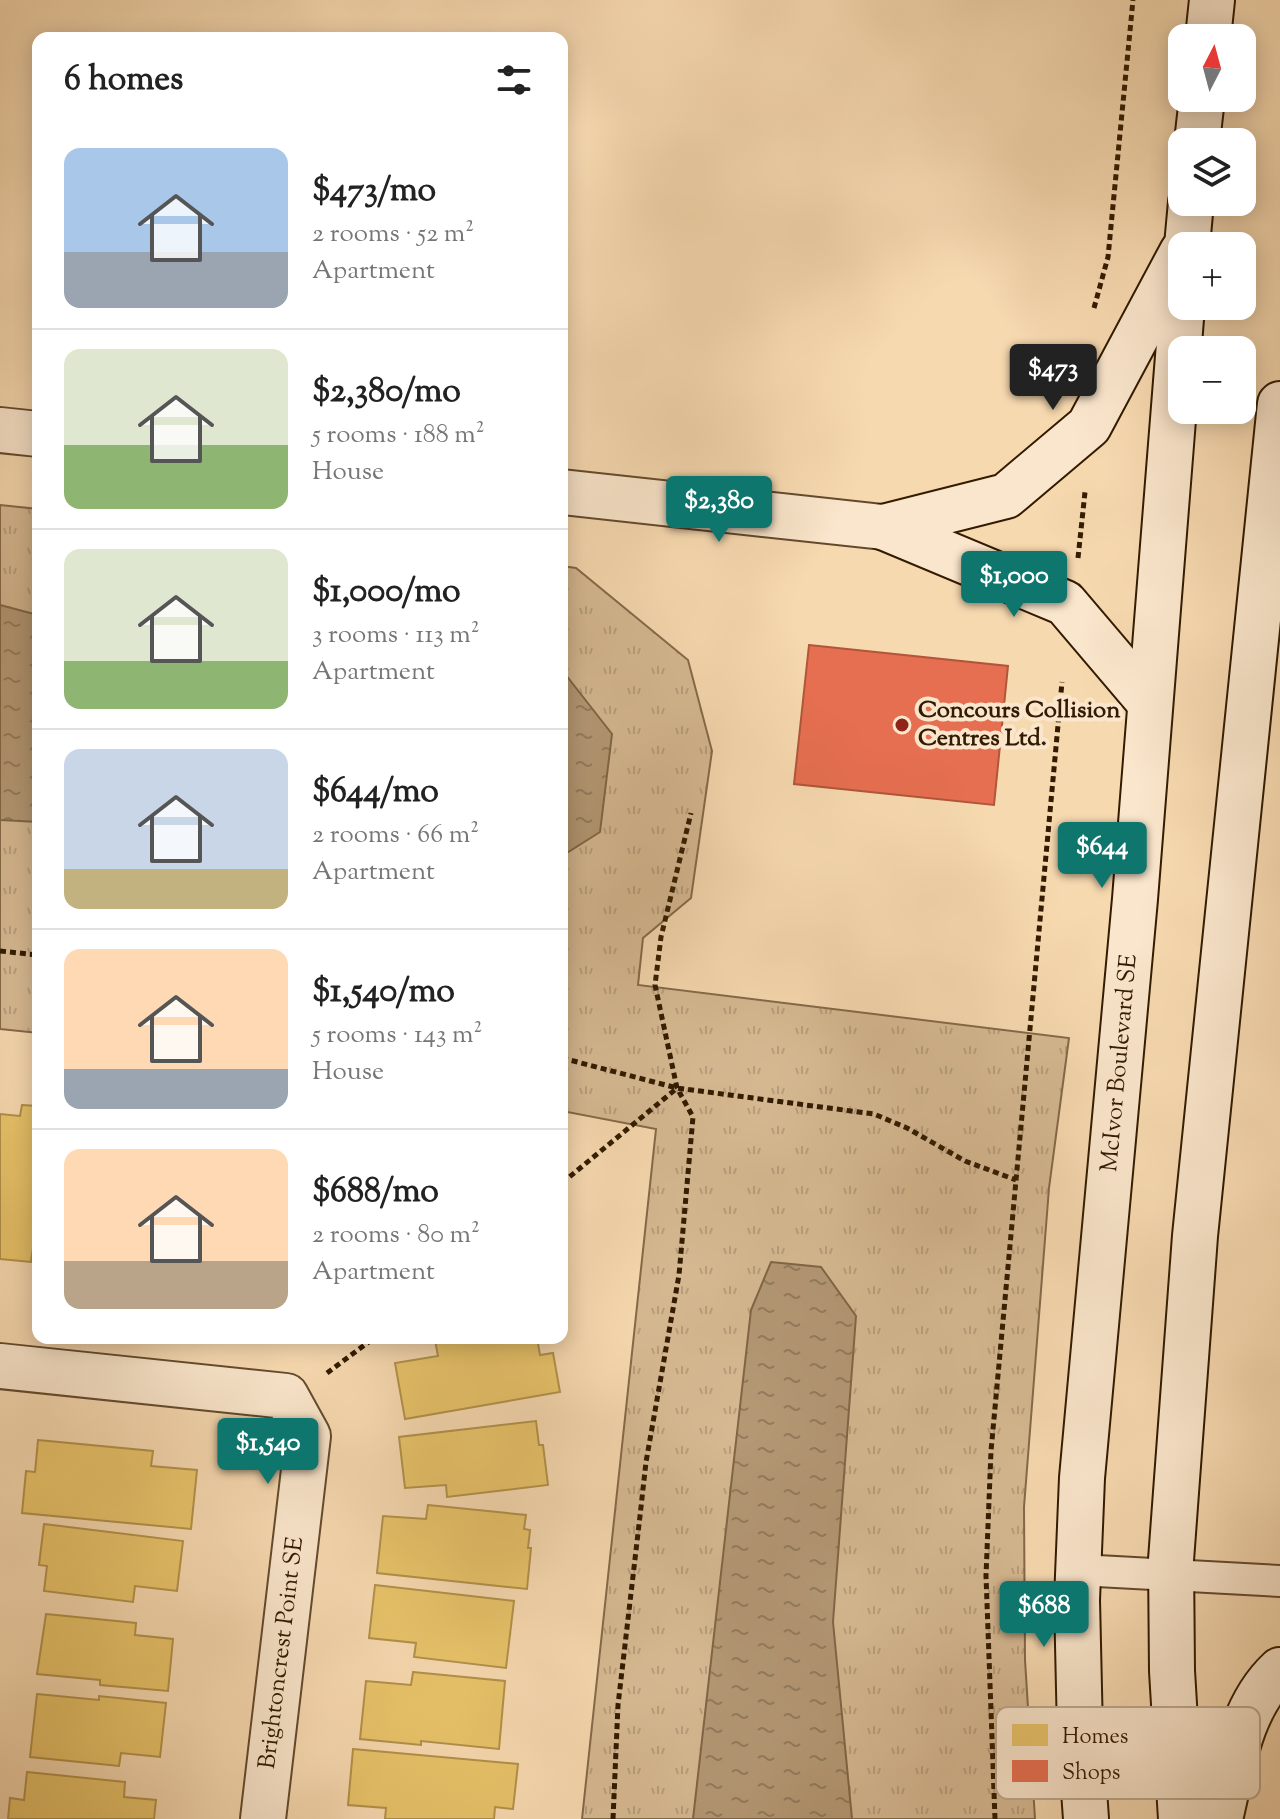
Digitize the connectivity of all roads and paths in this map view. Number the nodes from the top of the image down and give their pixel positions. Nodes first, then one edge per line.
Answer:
1 (1133, 0) edge
2 (1212, 0) edge
3 (1209, 24) edge
4 (1168, 274) edge
5 (1091, 318) dead end
6 (1181, 320) edge
7 (1280, 404) edge
8 (0, 430) edge
9 (32, 433) edge
10 (1086, 486) dead end
11 (568, 493) edge
12 (883, 527) junction
13 (1076, 572) dead end
14 (1062, 682) dead end
15 (1150, 703) junction
16 (691, 813) dead end
17 (0, 951) edge
18 (32, 954) edge
19 (568, 1060) edge
20 (677, 1088) junction
21 (568, 1178) edge
22 (1016, 1180) junction
23 (367, 1344) edge
24 (0, 1366) edge
25 (286, 1396) junction
26 (1079, 1570) junction
27 (1171, 1577) junction
28 (1280, 1581) edge
29 (1280, 1670) edge
30 (1079, 1707) edge
31 (1174, 1707) edge
32 (1252, 1707) edge
33 (1085, 1799) edge
34 (1180, 1799) edge
35 (1225, 1799) edge
36 (263, 1819) edge
37 (613, 1819) edge
38 (995, 1819) edge
39 (1086, 1819) edge
40 (1181, 1819) edge
41 (1220, 1819) edge

1 - 5 path
2 - 3 main road
4 - 12 main road
6 - 15 main road, McIvor Boulevard SE
7 - 27 main road
8 - 9 main road
10 - 13 path
11 - 12 main road
12 - 15 main road
14 - 22 path
15 - 26 main road, McIvor Boulevard SE
16 - 20 path
17 - 18 path
19 - 20 path
20 - 21 path
20 - 22 path
20 - 37 path
22 - 38 path
23 - 25 path
24 - 25 main road
25 - 36 main road, Brightoncrest Point SE
26 - 27 lane
26 - 30 main road, McIvor Boulevard SE
27 - 28 lane
27 - 31 main road
29 - 32 main road
33 - 39 main road, McIvor Boulevard SE
34 - 40 main road
35 - 41 main road

